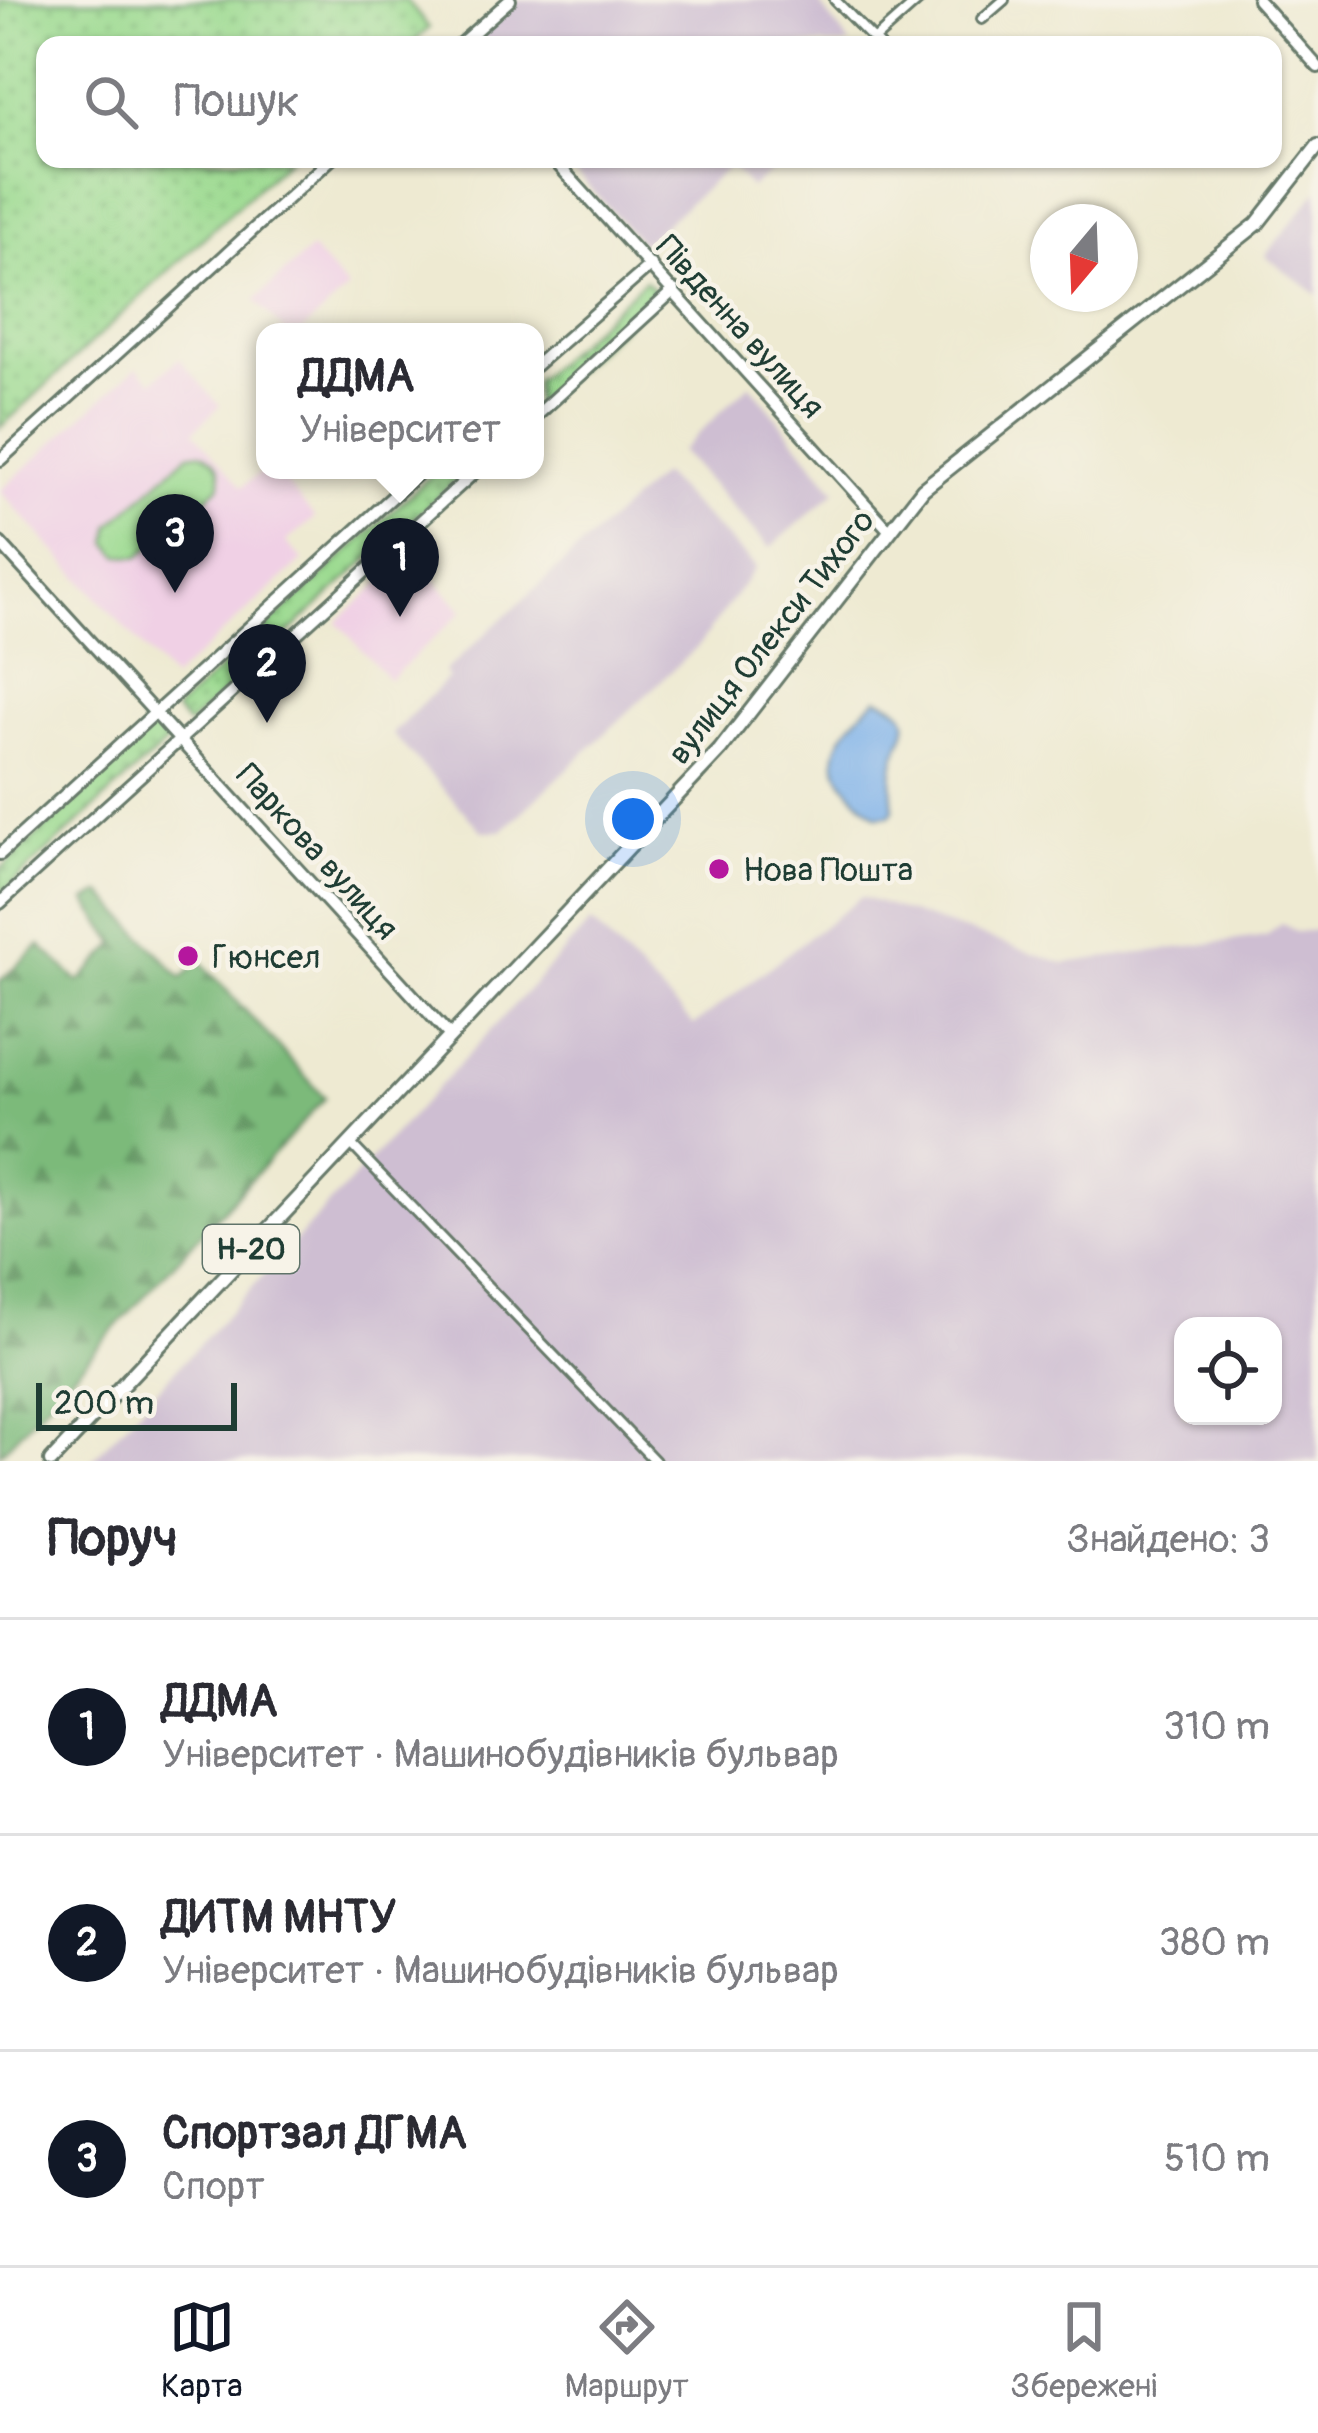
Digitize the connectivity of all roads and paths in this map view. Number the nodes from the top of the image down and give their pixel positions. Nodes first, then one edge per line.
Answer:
1 (510, 0) edge
2 (835, 0) edge
3 (919, 0) edge
4 (1004, 0) edge
5 (1258, 0) edge
6 (982, 20) dead end
7 (470, 36) edge
8 (869, 36) edge
9 (883, 36) edge
10 (1318, 67) edge
11 (1318, 146) edge
12 (321, 168) edge
13 (561, 168) edge
14 (651, 265) junction
15 (674, 290) junction
16 (544, 358) edge
17 (544, 409) edge
18 (0, 460) edge
19 (412, 479) edge
20 (467, 479) edge
21 (889, 530) junction
22 (0, 543) edge
23 (155, 712) junction
24 (181, 740) junction
25 (0, 854) edge
26 (0, 903) edge
27 (450, 1036) junction
28 (350, 1143) junction
29 (51, 1461) edge
30 (655, 1461) edge

1 - 7 street
2 - 8 street
3 - 9 street
4 - 6 street
5 - 10 street
11 - 21 main road, вулиця Олекси Тихого / Н-20
12 - 18 street
13 - 14 street, Південна вулиця
14 - 15 street, Південна вулиця
14 - 16 street
15 - 17 street
15 - 21 street, Південна вулиця
19 - 23 street
20 - 24 street
21 - 27 main road, вулиця Олекси Тихого / Н-20
22 - 23 street, Паркова вулиця
23 - 24 street, Паркова вулиця
23 - 25 street
24 - 26 street
24 - 27 street, Паркова вулиця
27 - 28 main road, вулиця Олекси Тихого / Н-20
28 - 29 main road, вулиця Олекси Тихого / Н-20
28 - 30 street

